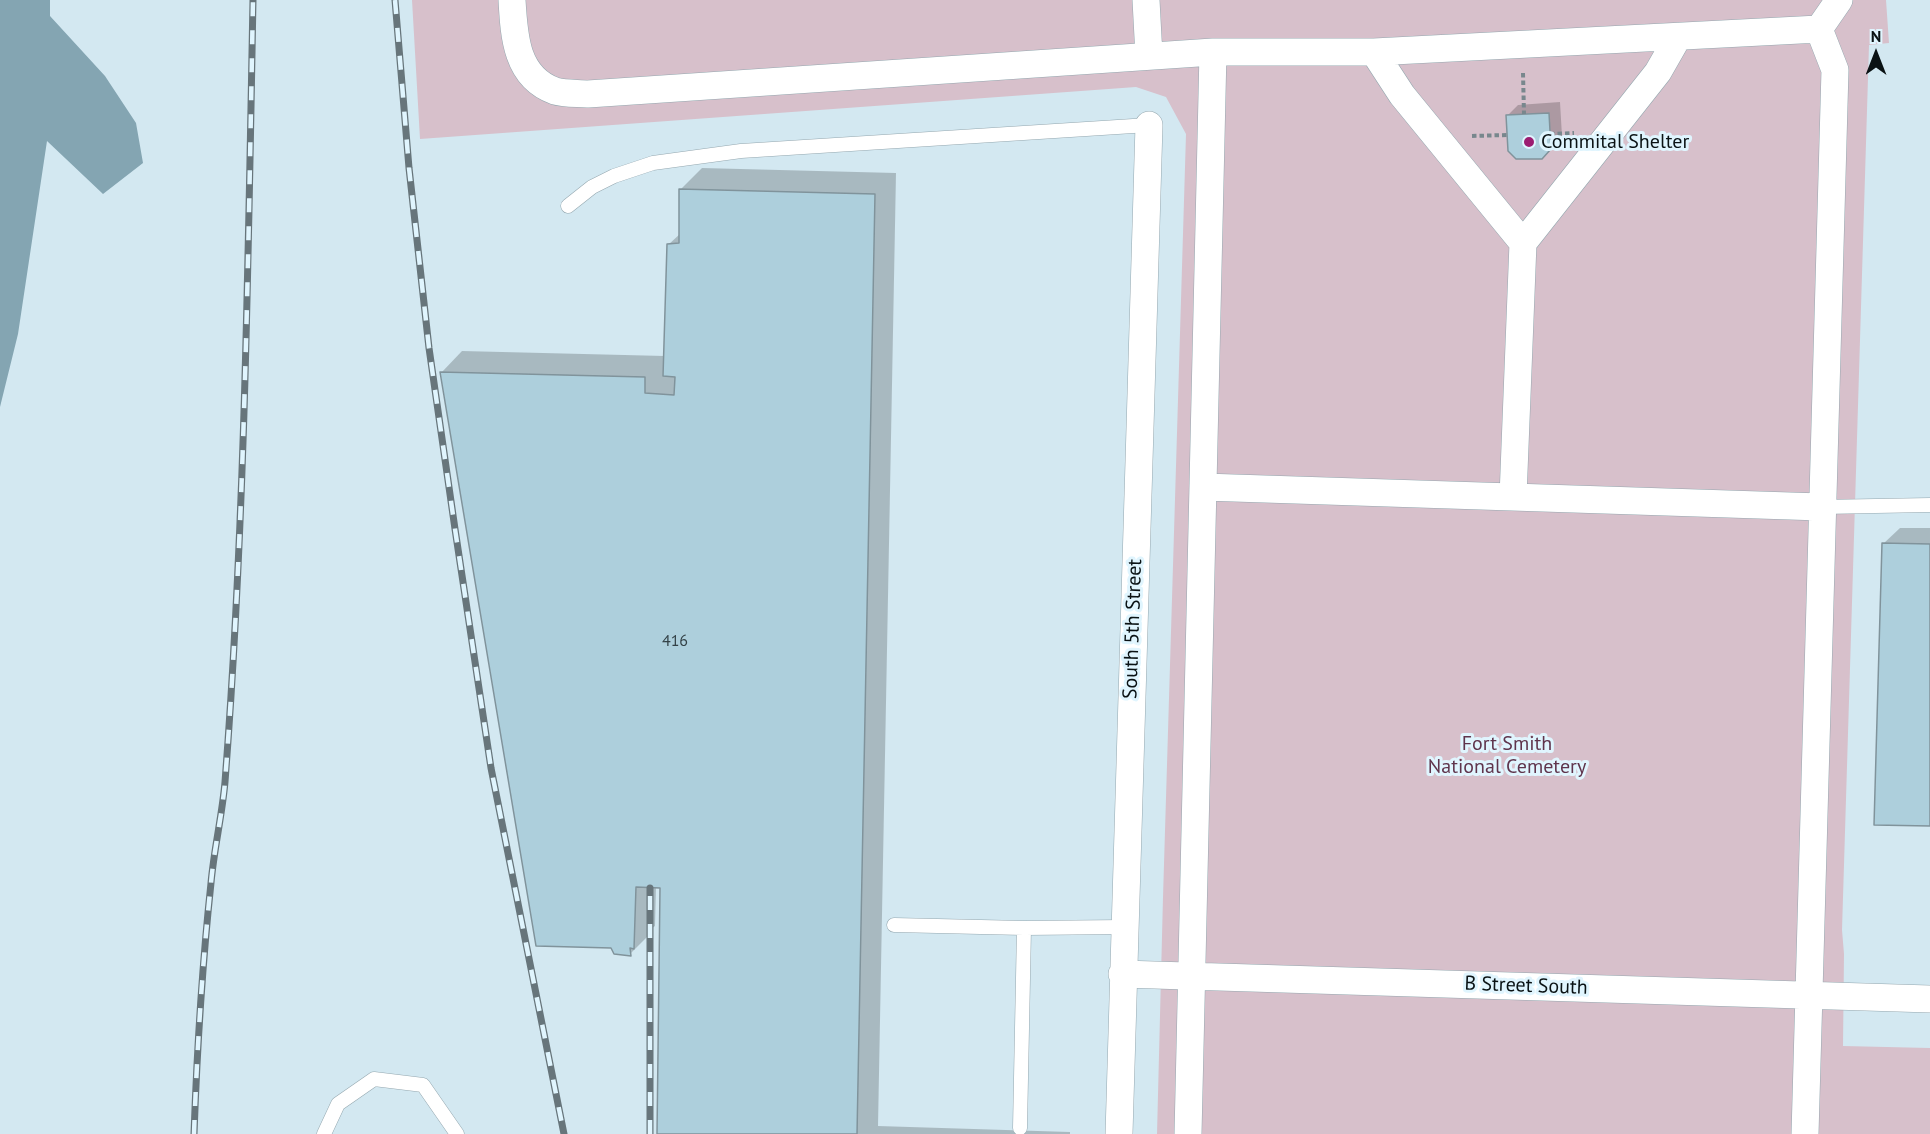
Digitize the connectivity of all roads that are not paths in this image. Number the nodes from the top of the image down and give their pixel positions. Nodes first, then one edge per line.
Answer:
1 (512, 0) edge
2 (1146, 0) edge
3 (1839, 0) edge
4 (1819, 29) junction
5 (1678, 37) junction
6 (1213, 52) junction
7 (1374, 52) junction
8 (1149, 56) junction
9 (1149, 125) joint
10 (568, 206) dead end
11 (1523, 243) junction
12 (1203, 487) junction
13 (1514, 497) junction
14 (1930, 505) edge
15 (1821, 507) junction
16 (894, 925) dead end
17 (1124, 927) junction
18 (1024, 928) junction
19 (1122, 974) junction
20 (1192, 975) junction
21 (1810, 995) junction
22 (1930, 999) edge
23 (1020, 1128) dead end
24 (324, 1134) edge
25 (457, 1134) edge
26 (1119, 1134) edge
27 (1188, 1134) edge
28 (1806, 1134) edge

1 - 8 street
2 - 8 street
3 - 4 street
4 - 5 street
4 - 15 street
5 - 7 street
5 - 11 street
6 - 7 street
6 - 8 street
6 - 12 street
7 - 11 street
9 - 10 lane
9 - 17 street, South 5th Street
11 - 13 street
12 - 13 street
12 - 20 street
13 - 15 street
14 - 15 lane
15 - 21 street
16 - 18 lane
17 - 18 lane
17 - 19 street, South 5th Street
18 - 23 lane
19 - 20 street, B Street South
19 - 26 street, South 5th Street
20 - 21 street, B Street South
20 - 27 street
21 - 22 street, B Street South
21 - 28 street
24 - 25 lane

